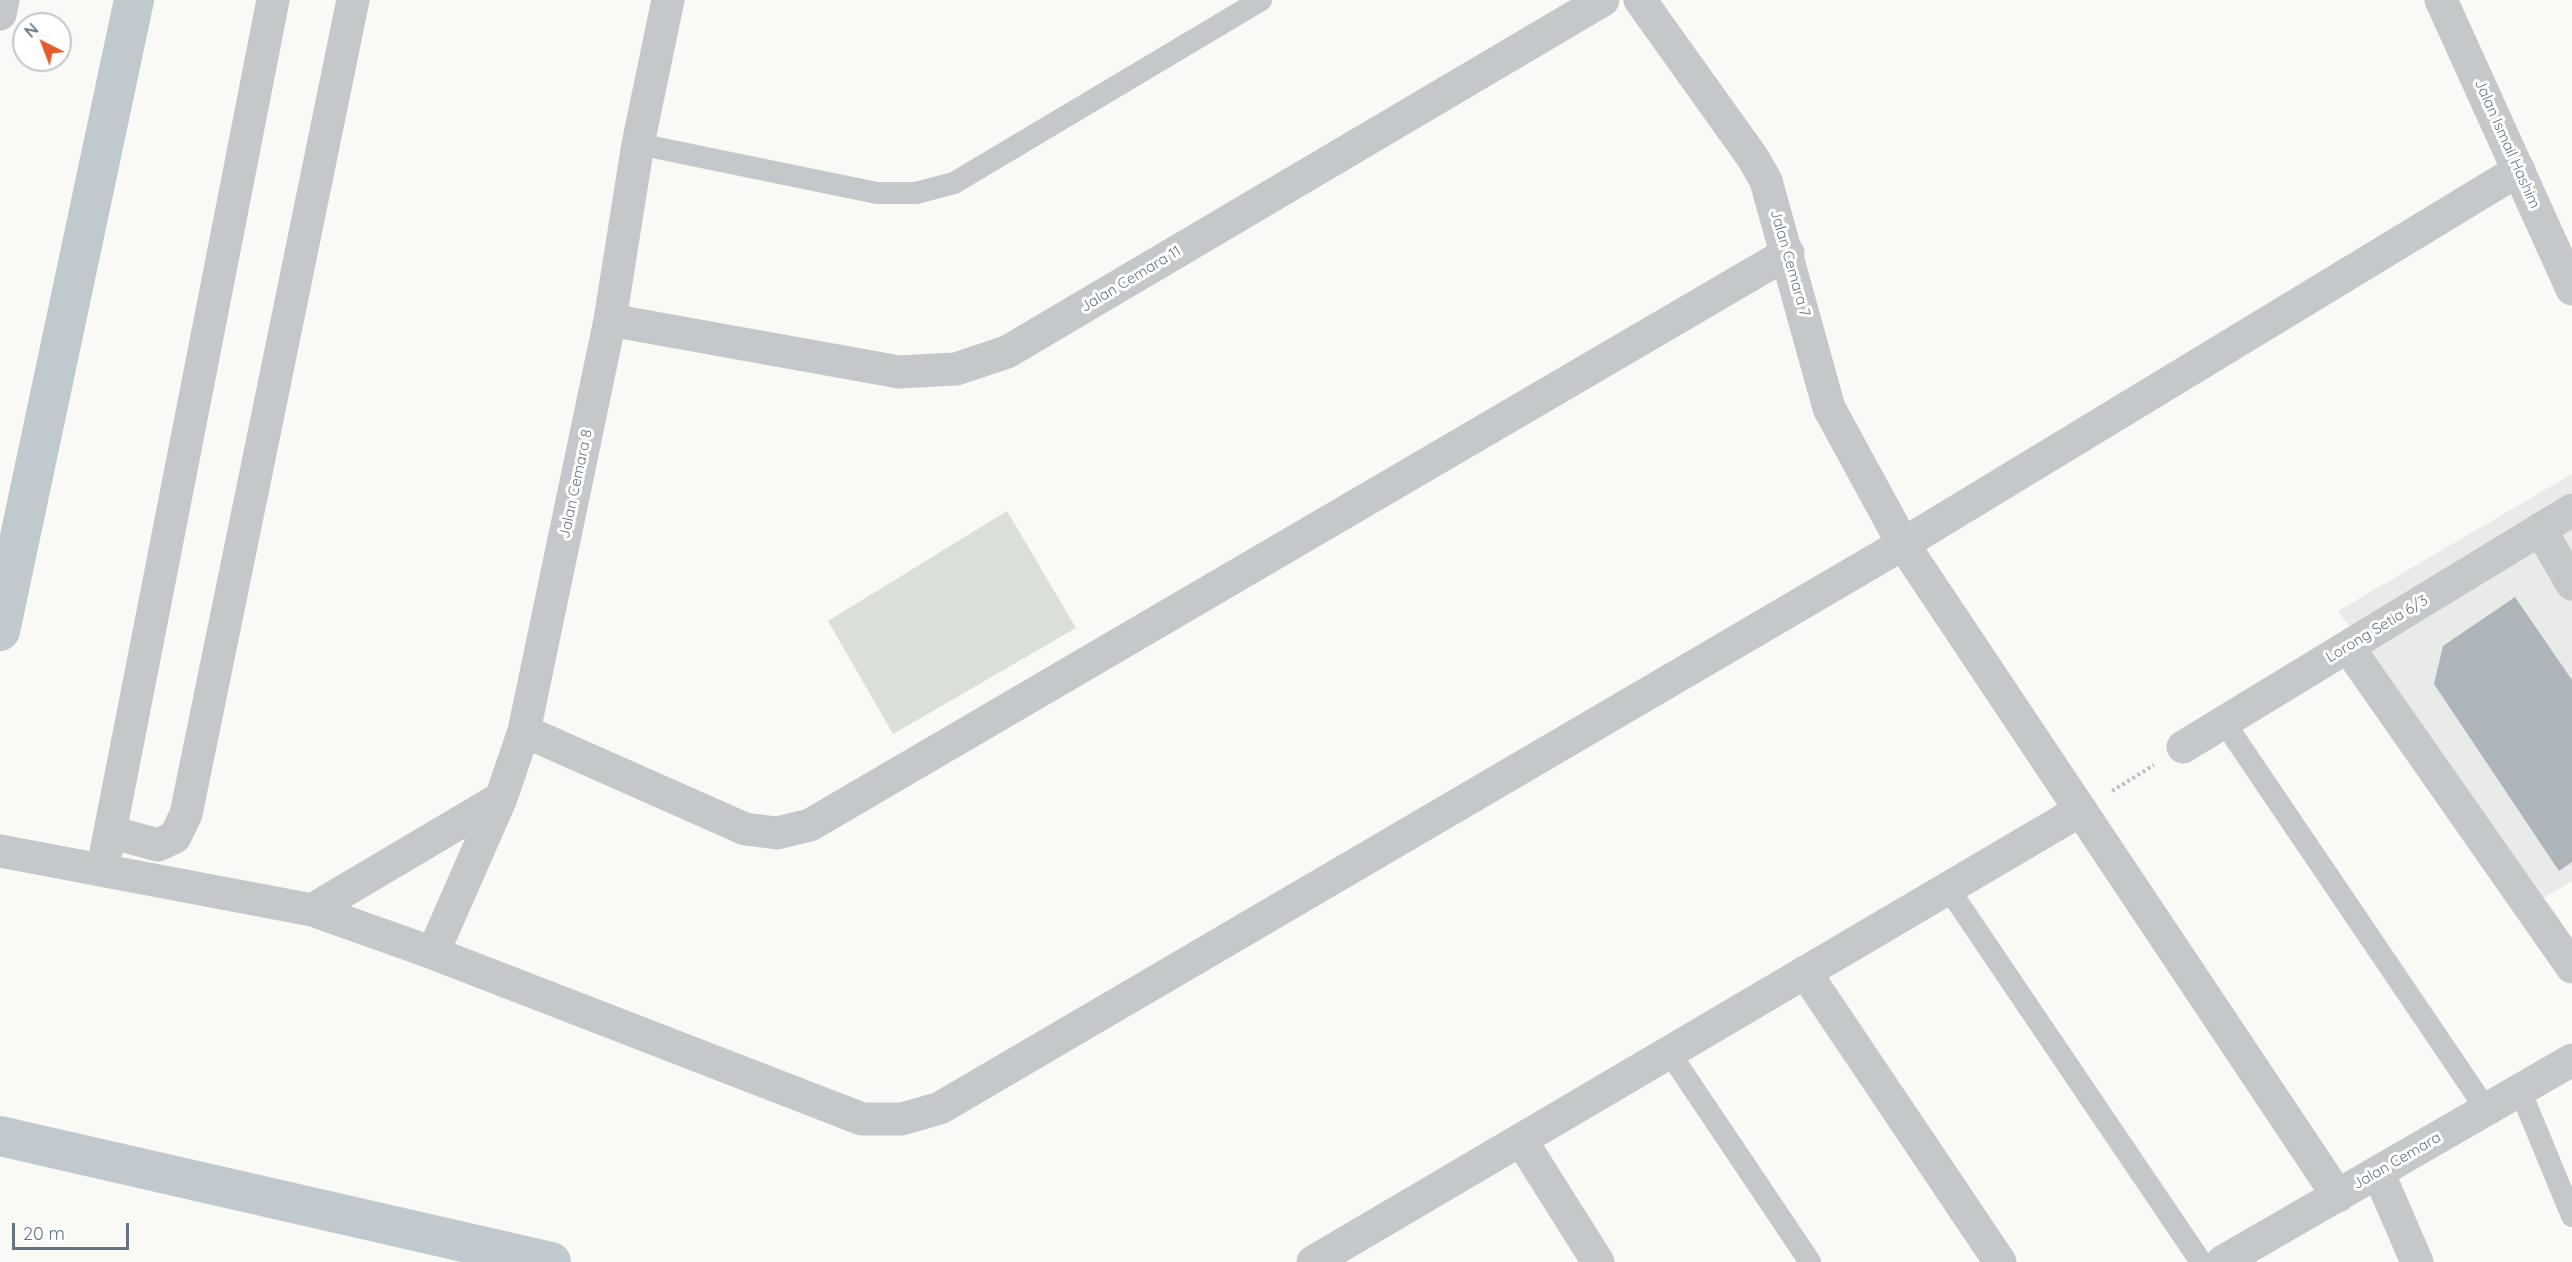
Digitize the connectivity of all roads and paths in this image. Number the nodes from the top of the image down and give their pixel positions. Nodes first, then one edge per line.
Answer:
1 (3, 0) edge
2 (273, 0) edge
3 (353, 0) edge
4 (668, 0) edge
5 (1261, 0) edge
6 (1603, 0) edge
7 (1640, 0) edge
8 (2441, 0) edge
9 (0, 14) edge
10 (638, 144) junction
11 (2519, 170) junction
12 (1788, 253) junction
13 (2572, 289) edge
14 (610, 320) junction
15 (2572, 510) edge
16 (2541, 529) junction
17 (1903, 544) junction
18 (2572, 584) edge
19 (2348, 647) junction
20 (2224, 722) junction
21 (524, 731) junction
22 (2183, 747) joint
23 (501, 798) junction
24 (2081, 810) junction
25 (110, 832) junction
26 (0, 852) edge
27 (102, 871) junction
28 (1948, 888) junction
29 (312, 910) junction
30 (434, 953) junction
31 (2572, 967) edge
32 (1805, 972) junction
33 (1669, 1052) junction
34 (2572, 1060) edge
35 (2520, 1090) junction
36 (2486, 1110) junction
37 (1521, 1140) junction
38 (2378, 1172) junction
39 (2338, 1196) junction
40 (2572, 1216) edge
41 (2258, 1253) edge
42 (1313, 1262) edge
43 (1598, 1262) edge
44 (1810, 1262) edge
45 (2000, 1262) edge
46 (2201, 1262) edge
47 (2222, 1262) edge
48 (2416, 1262) edge

1 - 9 street
2 - 25 street
3 - 25 street
4 - 10 street, Jalan Cemara 8
5 - 10 lane
6 - 14 street, Jalan Cemara 11
7 - 12 street, Jalan Cemara 7
8 - 11 street, Jalan Ismail Hashim
10 - 14 street, Jalan Cemara 8
11 - 13 street, Jalan Ismail Hashim
11 - 17 street
12 - 17 street, Jalan Cemara 7
12 - 21 street
14 - 21 street, Jalan Cemara 8
15 - 16 street, Lorong Setia 6/3
16 - 18 street
16 - 19 street, Lorong Setia 6/3
17 - 24 street, Jalan Cemara 7
17 - 30 street
19 - 20 street, Lorong Setia 6/3
19 - 31 street
20 - 22 street, Lorong Setia 6/3
20 - 36 lane
21 - 23 street, Jalan Cemara 8
22 - 24 path
23 - 29 street
23 - 30 street, Jalan Cemara 8
24 - 28 street
24 - 39 street, Jalan Cemara 7
25 - 27 street
26 - 27 street
27 - 29 street
28 - 32 street
28 - 46 lane
29 - 30 street
32 - 33 street
32 - 45 street
33 - 37 street
33 - 44 lane
34 - 35 street, Jalan Cemara
35 - 36 street, Jalan Cemara
35 - 40 lane
36 - 38 street, Jalan Cemara
37 - 42 street
37 - 43 street
38 - 39 street, Jalan Cemara
38 - 48 street
39 - 41 street, Jalan Cemara
41 - 47 street, Jalan Cemara

